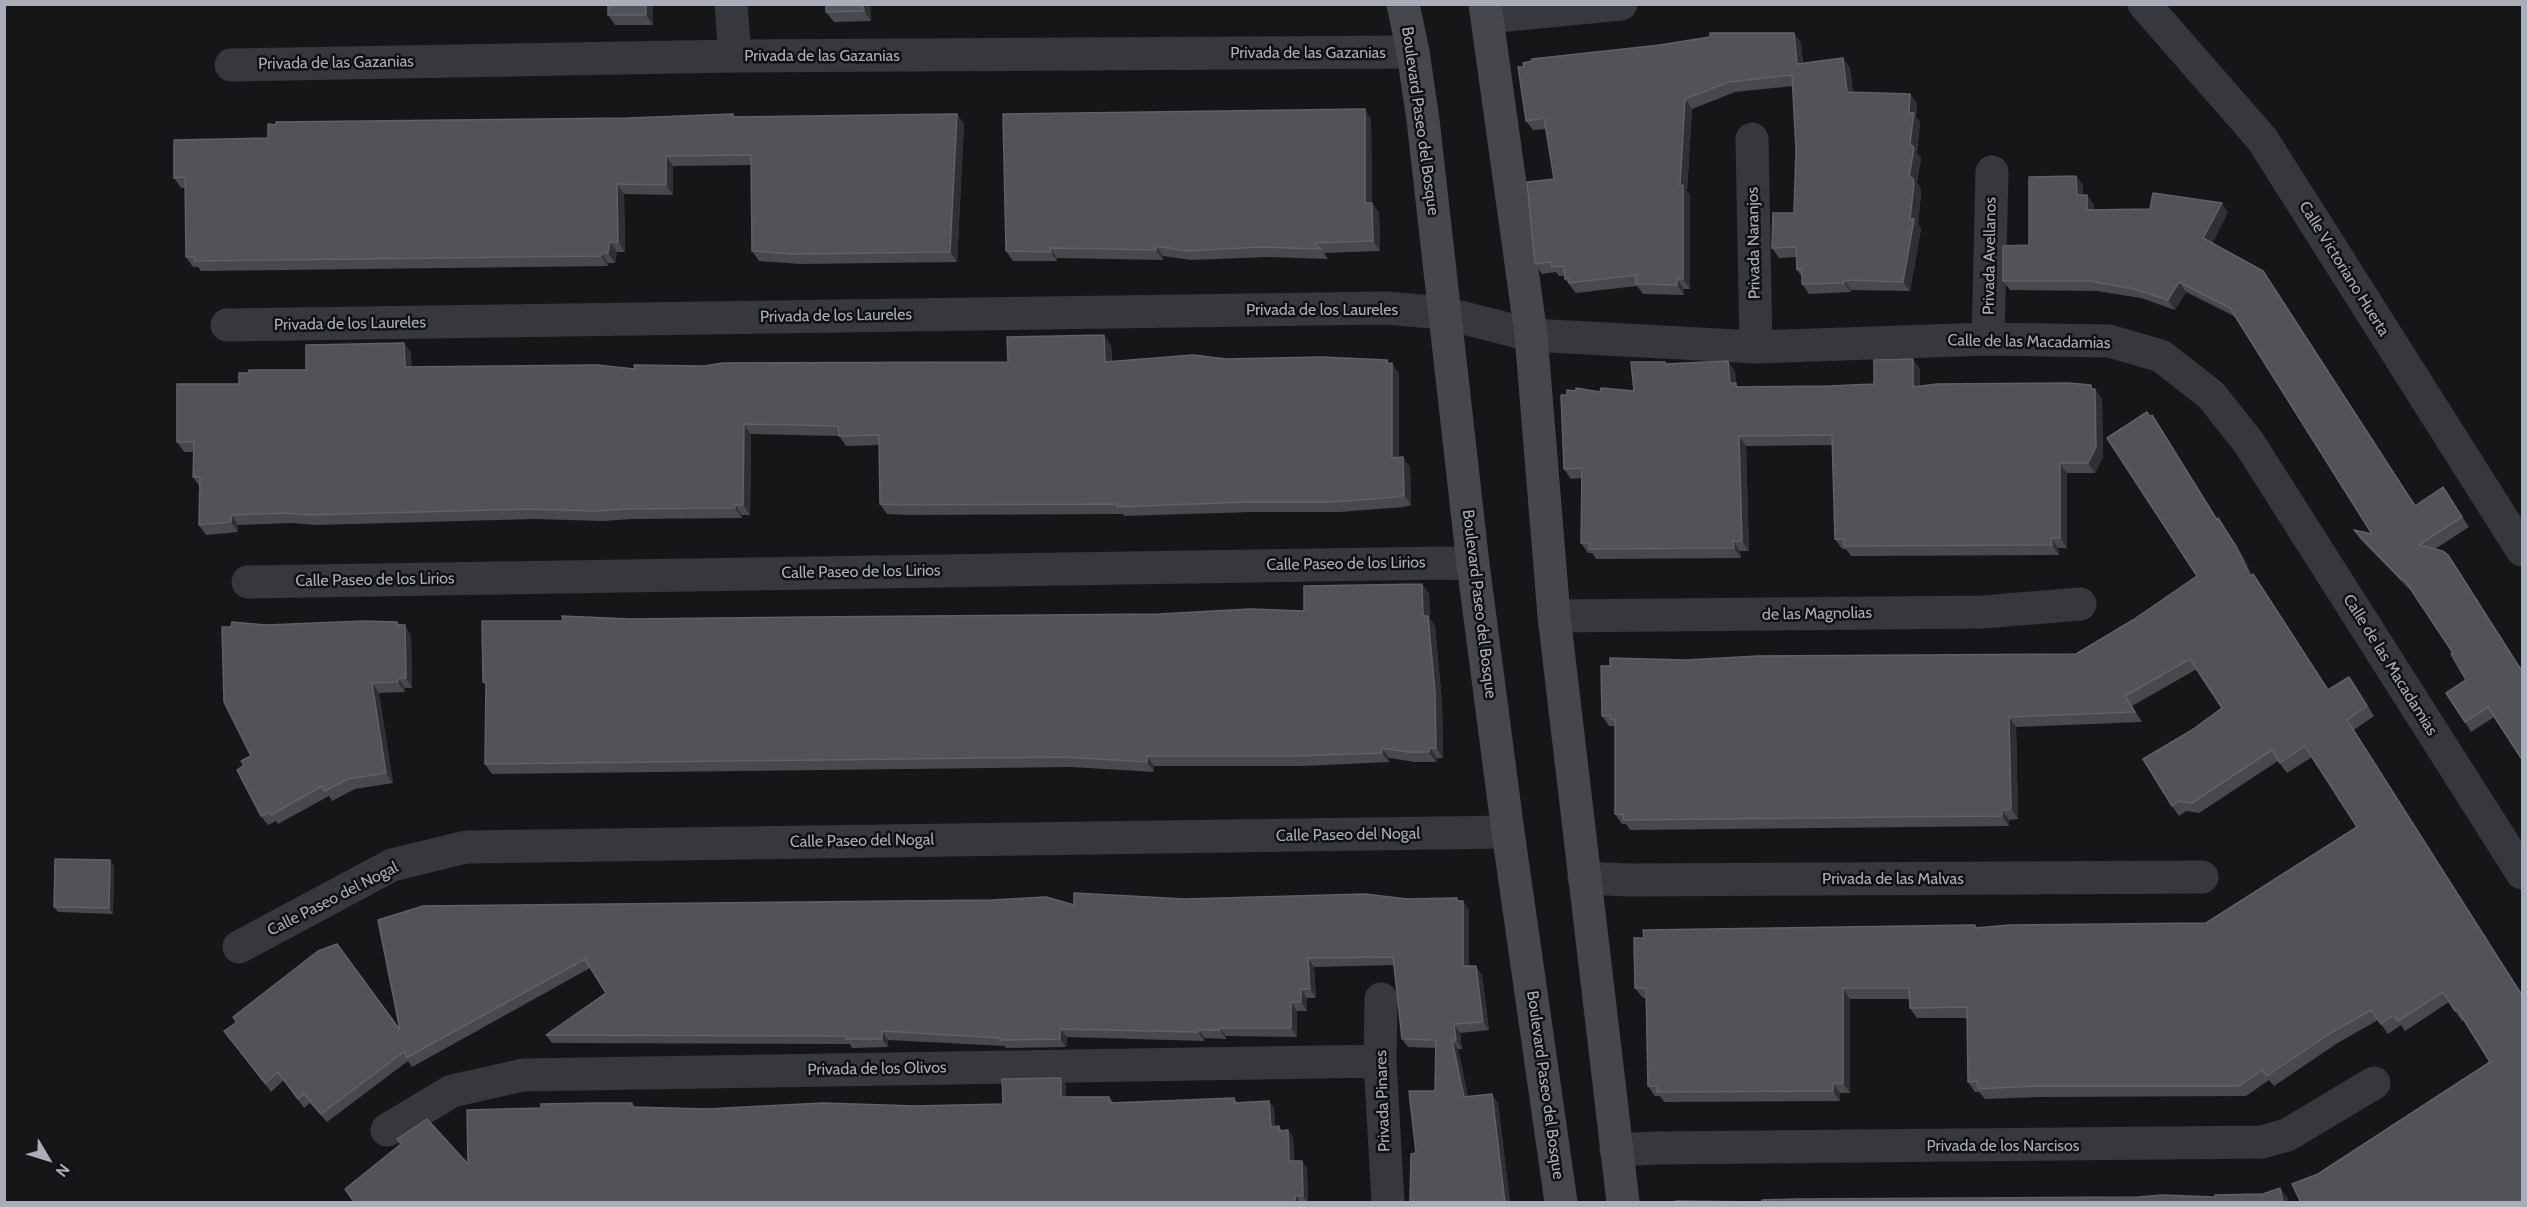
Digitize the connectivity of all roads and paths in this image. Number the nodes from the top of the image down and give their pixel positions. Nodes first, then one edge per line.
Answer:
1 (731, 4) edge
2 (1403, 4) edge
3 (1621, 4) edge
4 (2144, 4) edge
5 (1486, 11) edge
6 (1413, 52) junction
7 (735, 56) junction
8 (231, 65) dead end
9 (1752, 139) dead end
10 (1992, 172) dead end
11 (1444, 314) junction
12 (227, 325) dead end
13 (1531, 335) junction
14 (1988, 339) junction
15 (1756, 347) junction
16 (2523, 550) edge
17 (1473, 564) junction
18 (248, 582) dead end
19 (2080, 604) dead end
20 (1554, 616) junction
21 (1508, 832) junction
22 (2523, 873) edge
23 (2202, 877) dead end
24 (1584, 878) junction
25 (239, 947) dead end
26 (1382, 999) dead end
27 (1380, 1060) junction
28 (2374, 1083) dead end
29 (387, 1130) dead end
30 (1616, 1150) junction
31 (1388, 1203) edge
32 (1561, 1203) edge
33 (1623, 1203) edge

1 - 7 street
2 - 6 street, Boulevard Paseo del Bosque
3 - 5 street
4 - 16 street, Calle Victoriano Huerta
5 - 13 street
6 - 7 street, Privada de las Gazanias
6 - 11 street, Boulevard Paseo del Bosque
7 - 8 street, Privada de las Gazanias
9 - 15 street, Privada Naranjos
10 - 14 street, Privada Avellanos
11 - 12 street, Privada de los Laureles
11 - 13 street, Calle de las Macadamias
11 - 17 street, Boulevard Paseo del Bosque
13 - 15 street, Calle de las Macadamias
13 - 20 street
14 - 15 street, Calle de las Macadamias
14 - 22 street, Calle de las Macadamias
17 - 18 street, Calle Paseo de los Lirios
17 - 21 street, Boulevard Paseo del Bosque
19 - 20 street, de las Magnolias
20 - 24 street
21 - 25 street, Calle Paseo del Nogal
21 - 32 street, Boulevard Paseo del Bosque
23 - 24 street, Privada de las Malvas
24 - 30 street
26 - 27 street, Privada Pinares
27 - 29 street, Privada de los Olivos
27 - 31 street, Privada Pinares
28 - 30 street, Privada de los Narcisos
30 - 33 street

